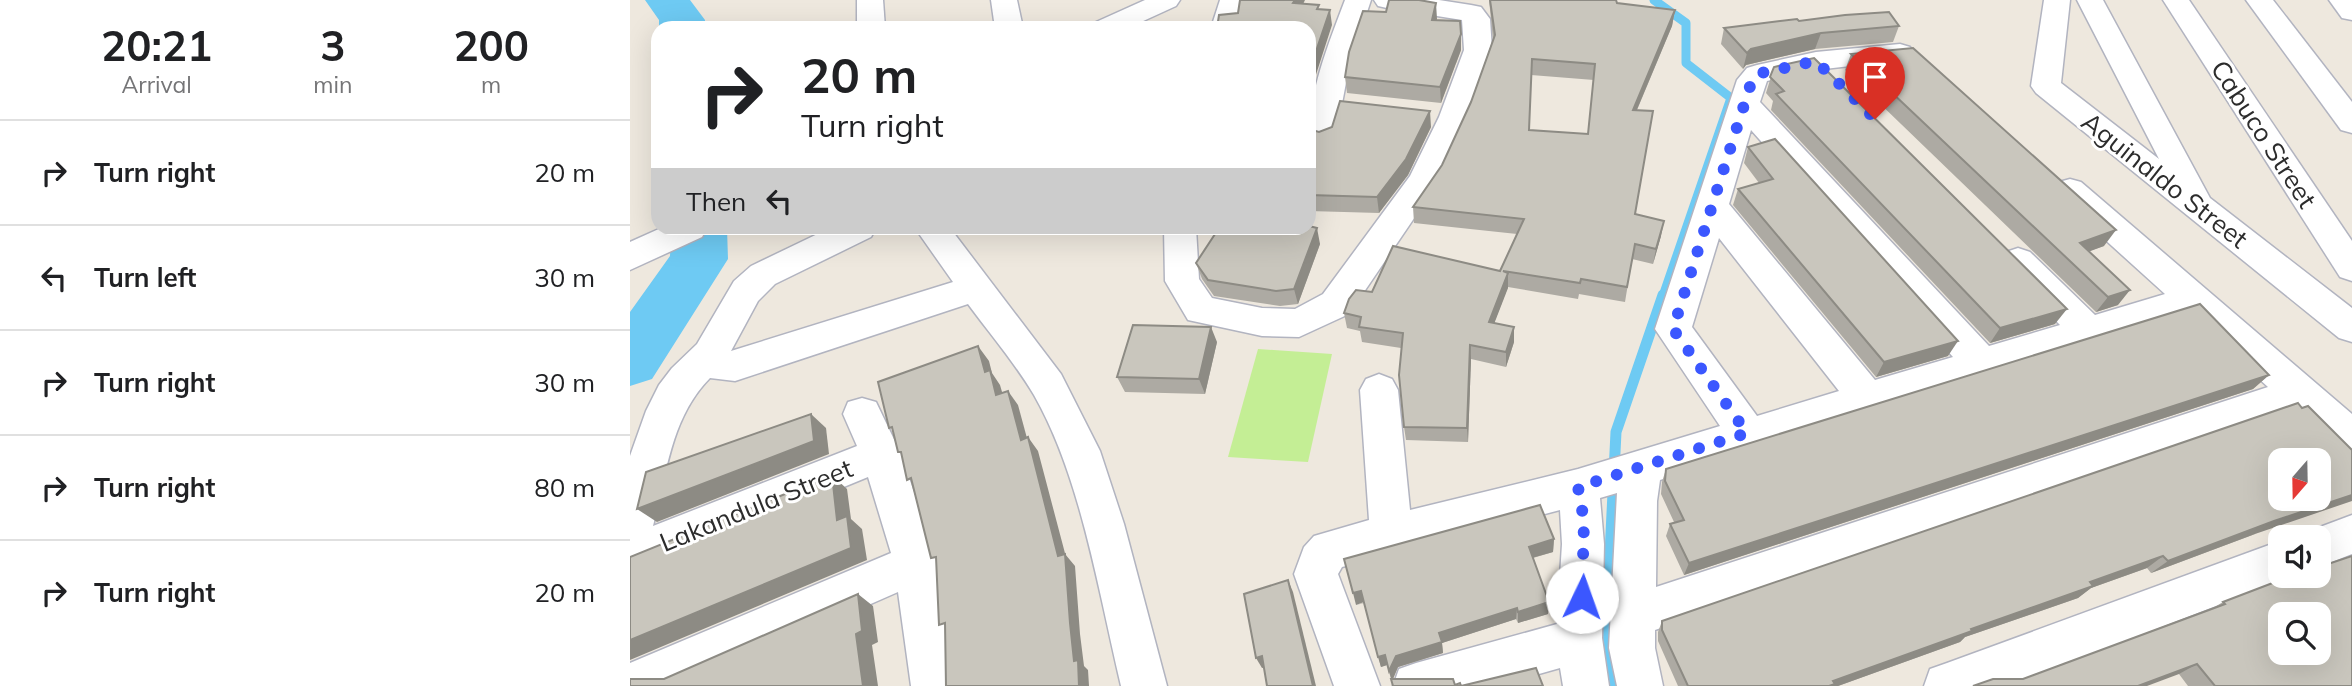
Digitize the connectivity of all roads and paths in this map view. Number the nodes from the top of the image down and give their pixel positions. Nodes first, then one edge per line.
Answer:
1 (870, 0) edge
2 (1004, 0) edge
3 (1167, 0) edge
4 (1233, 0) edge
5 (1358, 0) edge
6 (1387, 0) edge
7 (2057, 0) edge
8 (2090, 0) edge
9 (2176, 0) edge
10 (2259, 0) edge
11 (2342, 0) edge
12 (2352, 12) edge
13 (872, 21) edge
14 (1008, 21) edge
15 (1121, 21) edge
16 (1227, 21) edge
17 (1816, 61) junction
18 (1924, 61) edge
19 (1845, 90) edge
20 (1744, 103) junction
21 (1327, 116) edge
22 (2352, 124) edge
23 (2048, 171) edge
24 (1713, 207) junction
25 (2201, 209) junction
26 (674, 235) edge
27 (845, 235) edge
28 (937, 235) edge
29 (1180, 235) edge
30 (2001, 244) edge
31 (630, 257) edge
32 (2352, 268) edge
33 (975, 288) junction
34 (2194, 299) junction
35 (2352, 328) edge
36 (2089, 331) junction
37 (710, 355) junction
38 (1982, 364) junction
39 (1379, 390) dead end
40 (2300, 392) junction
41 (1867, 398) junction
42 (862, 414) dead end
43 (1747, 433) junction
44 (2352, 438) edge
45 (881, 454) junction
46 (1612, 476) junction
47 (630, 533) edge
48 (2352, 534) edge
49 (1391, 535) junction
50 (2331, 542) edge
51 (630, 555) edge
52 (916, 563) junction
53 (2268, 566) edge
54 (1634, 616) junction
55 (1579, 640) junction
56 (630, 686) edge
57 (934, 686) edge
58 (1144, 686) edge
59 (1357, 686) edge
60 (1416, 686) edge
61 (1586, 686) edge
62 (1640, 686) edge
63 (1947, 686) edge

1 - 13 street
2 - 14 street
3 - 15 street
4 - 16 street
5 - 21 street
6 - 29 street
7 - 25 street, Aguinaldo Street
8 - 25 street
9 - 32 street, Cabuco Street
10 - 22 street
11 - 12 street
17 - 18 street
17 - 19 street
17 - 20 street
20 - 24 street
20 - 38 street
23 - 34 street
24 - 41 street
24 - 43 street
25 - 35 street, Aguinaldo Street
26 - 31 street
27 - 37 street
28 - 33 street
30 - 36 street
33 - 37 street
33 - 58 street
34 - 36 street
34 - 40 street
36 - 38 street
37 - 47 street
38 - 41 street
39 - 49 street
40 - 44 street
40 - 54 street
41 - 43 street
42 - 45 street
43 - 46 street
45 - 51 street, Lakandula Street
45 - 52 street
46 - 49 street
46 - 54 street
46 - 55 street
48 - 50 street
49 - 59 street
52 - 56 street
52 - 57 street
53 - 63 street
54 - 62 street
55 - 60 street
55 - 61 street

